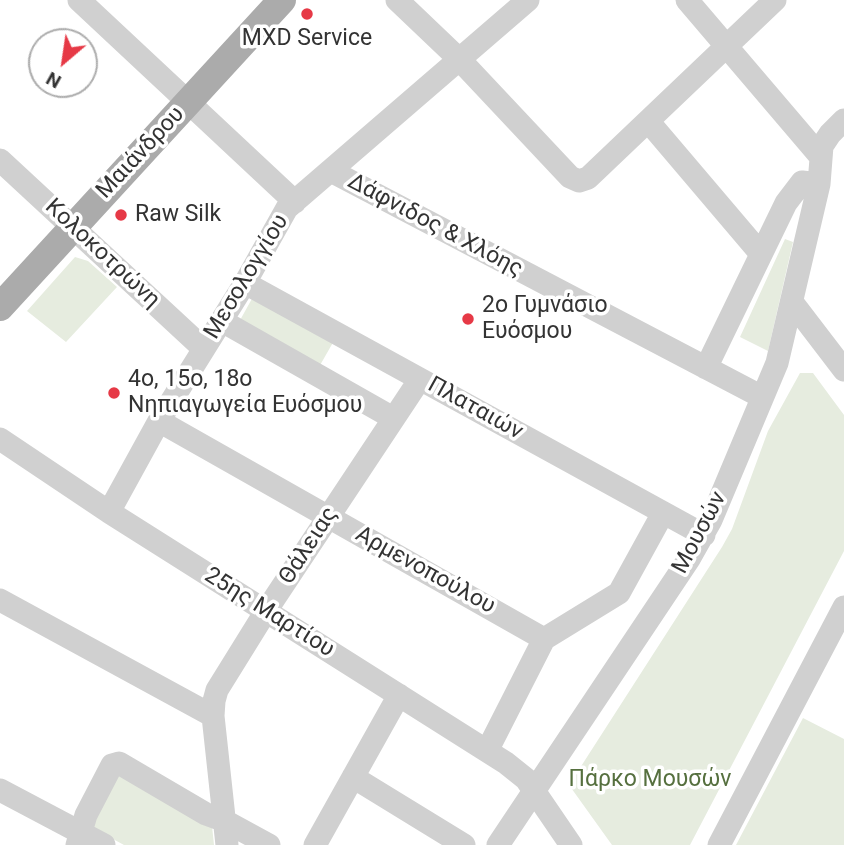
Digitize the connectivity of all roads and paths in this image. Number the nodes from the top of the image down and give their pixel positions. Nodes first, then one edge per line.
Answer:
1 (79, 0) edge
2 (282, 0) edge
3 (397, 0) edge
4 (528, 0) edge
5 (687, 0) edge
6 (775, 0) edge
7 (726, 47) junction
8 (460, 60) junction
9 (188, 103) junction
10 (844, 120) edge
11 (648, 121) junction
12 (820, 156) junction
13 (0, 160) edge
14 (331, 171) junction
15 (819, 184) junction
16 (295, 202) junction
17 (72, 227) junction
18 (761, 254) junction
19 (245, 284) junction
20 (792, 303) junction
21 (0, 307) edge
22 (222, 321) junction
23 (204, 349) junction
24 (706, 368) junction
25 (844, 370) edge
26 (420, 379) junction
27 (762, 397) junction
28 (393, 418) junction
29 (159, 421) junction
30 (0, 439) edge
31 (109, 512) junction
32 (663, 513) junction
33 (328, 517) junction
34 (704, 535) junction
35 (0, 600) edge
36 (844, 607) edge
37 (266, 611) junction
38 (544, 639) junction
39 (399, 695) junction
40 (213, 716) junction
41 (487, 751) junction
42 (353, 778) junction
43 (0, 790) edge
44 (534, 790) junction
45 (225, 821) junction
46 (79, 839) edge
47 (104, 845) edge
48 (227, 845) edge
49 (269, 845) edge
50 (315, 845) edge
51 (464, 845) edge
52 (498, 845) edge
53 (571, 845) edge
54 (719, 845) edge

1 - 9 street
2 - 9 main road, Μαιάνδρου
3 - 8 street
4 - 8 street, Μεσολογγίου
5 - 7 street
6 - 7 street
7 - 11 street
7 - 12 street
8 - 11 street
8 - 14 street, Μεσολογγίου
9 - 16 street
9 - 17 main road, Μαιάνδρου
10 - 12 street, Μουσών
11 - 18 street
12 - 15 street, Μουσών
13 - 17 street, Κολοκοτρώνη
14 - 16 street, Μεσολογγίου
14 - 24 street, Δάφνιδος & Χλόης
15 - 18 street
15 - 20 street, Μουσών
16 - 19 street, Μεσολογγίου
17 - 21 main road, Μαιάνδρου
17 - 23 street, Κολοκοτρώνη
18 - 24 street
19 - 22 street, Μεσολογγίου
19 - 26 street, Πλαταιών
20 - 25 street
20 - 27 street, Μουσών
22 - 23 street, Μεσολογγίου
22 - 28 street
23 - 29 street, Μεσολογγίου
24 - 27 street, Δάφνιδος & Χλόης
26 - 28 street, Θάλειας
26 - 32 street, Πλαταιών
27 - 34 street, Μουσών
28 - 33 street, Θάλειας
29 - 31 street, Μεσολογγίου
29 - 33 street, Αρμενοπούλου
30 - 31 street, 25ης Μαρτίου
31 - 37 street, 25ης Μαρτίου
32 - 34 street, Πλαταιών
32 - 38 street, Μουσών
33 - 37 street, Θάλειας
33 - 38 street, Αρμενοπούλου
34 - 44 street, Μουσών
35 - 40 street
36 - 54 street
37 - 39 street, 25ης Μαρτίου
37 - 40 street, Θάλειας
38 - 41 street
39 - 41 street, 25ης Μαρτίου
39 - 42 street
40 - 45 street, Θάλειας
41 - 44 street, 25ης Μαρτίου
42 - 50 street
42 - 51 street
43 - 46 street
44 - 52 street, Μουσών
44 - 53 street, 25ης Μαρτίου
45 - 46 street
45 - 48 street, Θάλειας
45 - 49 street
46 - 47 street

